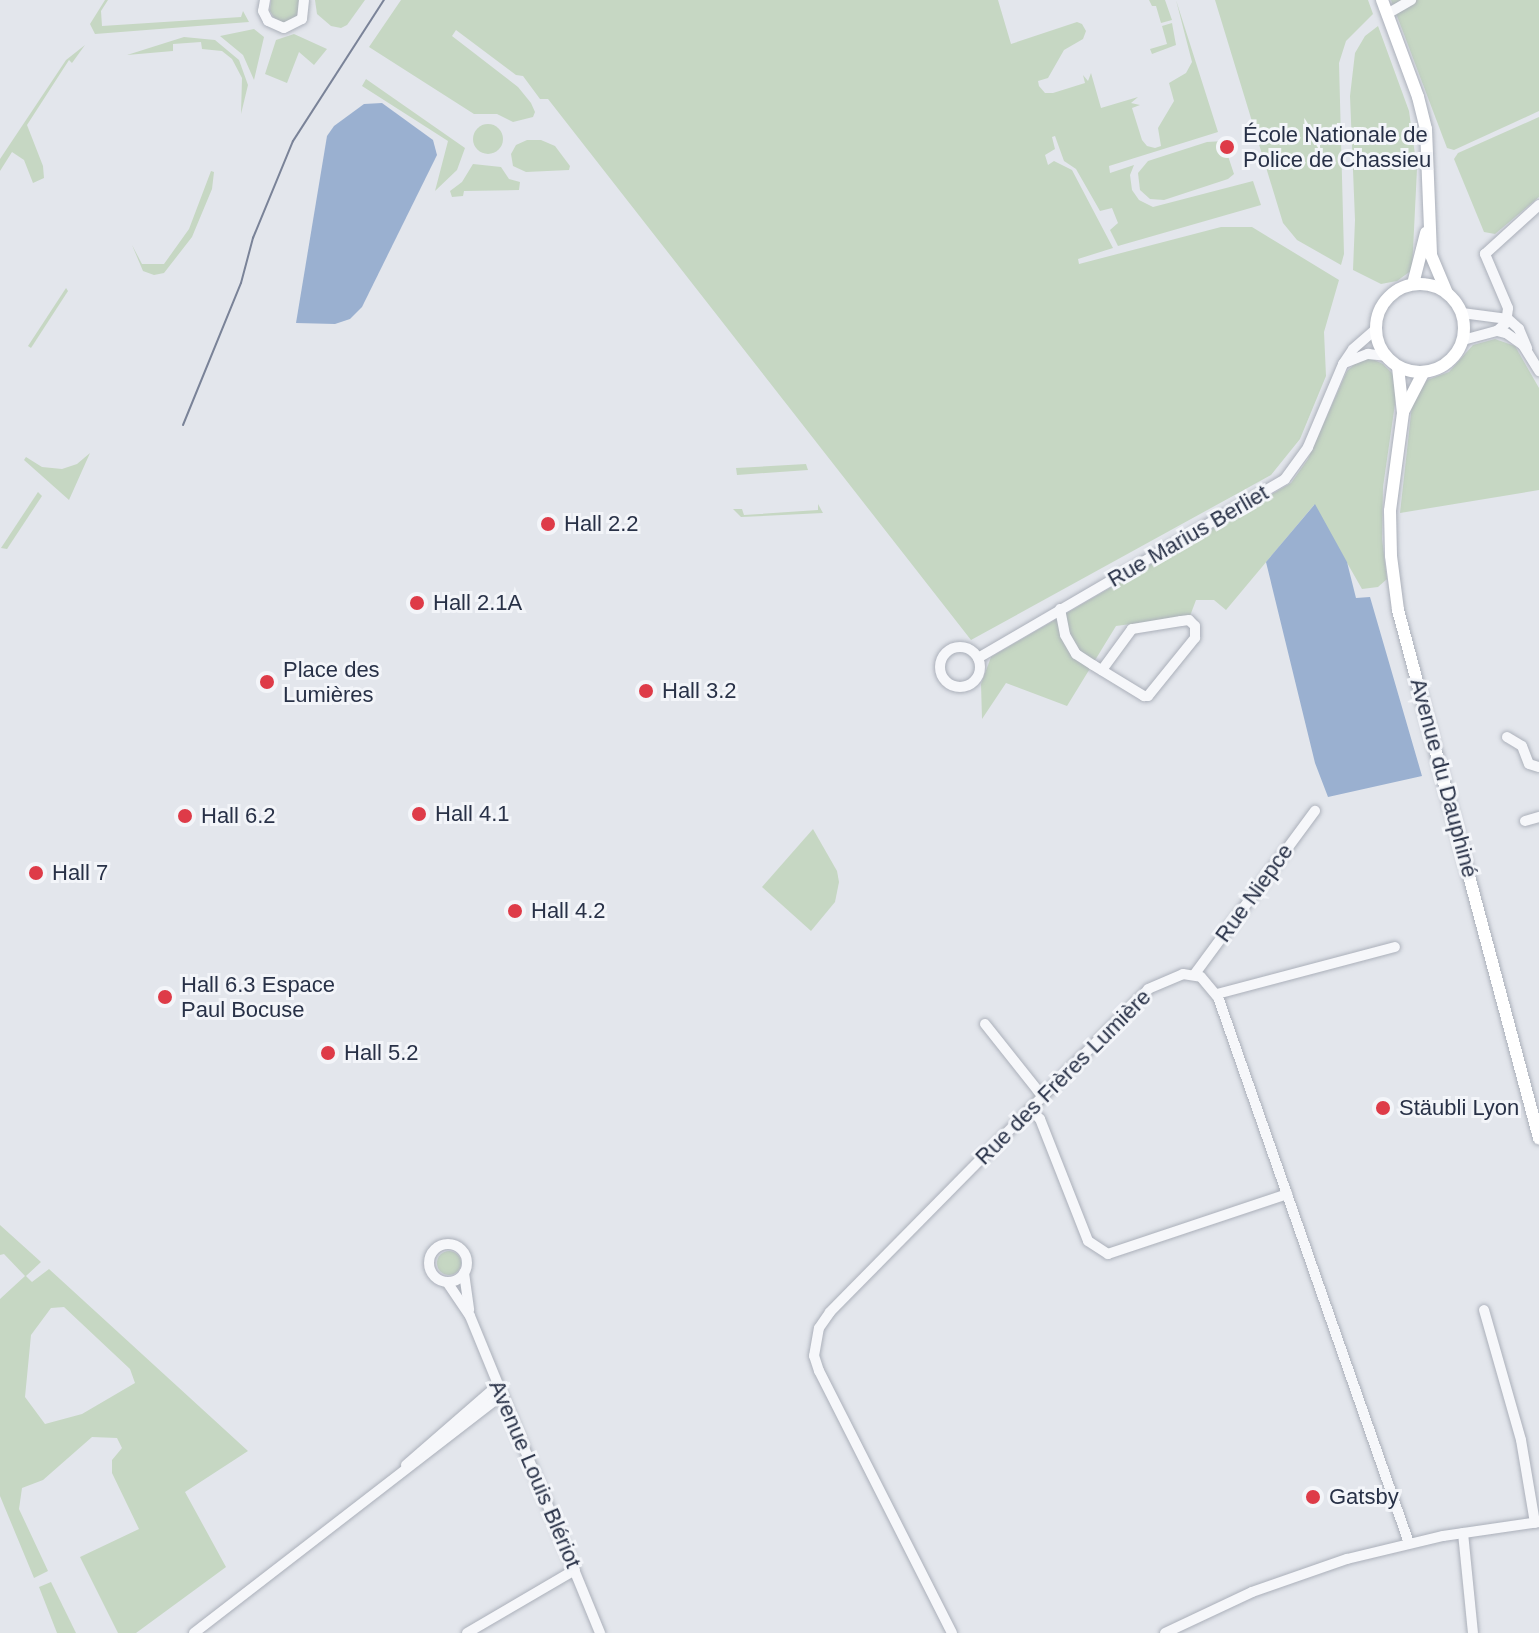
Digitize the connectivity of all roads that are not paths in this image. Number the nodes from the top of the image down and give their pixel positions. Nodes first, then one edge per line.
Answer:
1 (265, 0) edge
2 (304, 0) edge
3 (1382, 0) edge
4 (1411, 0) edge
5 (1387, 14) junction
6 (1539, 205) edge
7 (1430, 214) junction
8 (1413, 284) junction
9 (1447, 293) junction
10 (1501, 296) junction
11 (1462, 313) junction
12 (1491, 316) junction
13 (1508, 319) junction
14 (1376, 329) junction
15 (1497, 331) junction
16 (1463, 340) junction
17 (1386, 356) junction
18 (1531, 357) junction
19 (1343, 364) junction
20 (1398, 367) junction
21 (1539, 371) edge
22 (1423, 373) junction
23 (1403, 413) junction
24 (1060, 609) junction
25 (978, 658) junction
26 (1102, 670) junction
27 (1507, 737) dead end
28 (1539, 767) edge
29 (1315, 811) dead end
30 (1539, 817) edge
31 (1525, 821) dead end
32 (1395, 947) dead end
33 (1194, 975) junction
34 (1217, 994) junction
35 (985, 1024) dead end
36 (1043, 1097) junction
37 (1031, 1110) junction
38 (1539, 1138) edge
39 (1287, 1194) junction
40 (464, 1273) junction
41 (447, 1282) junction
42 (1484, 1310) dead end
43 (470, 1316) junction
44 (500, 1390) junction
45 (1537, 1522) edge
46 (1463, 1533) junction
47 (1409, 1543) junction
48 (575, 1570) junction
49 (194, 1633) edge
50 (467, 1633) edge
51 (600, 1633) edge
52 (952, 1633) edge
53 (1165, 1633) edge
54 (1473, 1633) edge

1 - 2 street
3 - 5 main road
4 - 5 street
5 - 7 main road
6 - 10 street
7 - 8 main road
7 - 9 main road
8 - 9 main road
8 - 14 main road
9 - 11 main road
10 - 12 street
10 - 13 street
11 - 12 street
11 - 16 main road
12 - 13 street
13 - 15 street
13 - 18 street
14 - 17 main road
14 - 19 street, Rue Marius Berliet
15 - 16 street
15 - 18 street
16 - 22 main road
17 - 19 street
17 - 20 main road
18 - 21 street
19 - 24 street, Rue Marius Berliet
20 - 22 main road
20 - 23 main road, Avenue du Dauphiné
22 - 23 main road, Avenue du Dauphiné
23 - 38 main road, Avenue du Dauphiné
24 - 25 street, Rue Marius Berliet
24 - 26 street
25 - 25 street
26 - 26 street
27 - 28 street
29 - 33 street, Rue Niepce
30 - 31 street
32 - 34 street
33 - 34 street
33 - 36 street, Rue des Frères Lumière
34 - 39 street
35 - 36 street
36 - 37 street, Rue des Frères Lumière
37 - 39 street
37 - 52 street, Rue des Frères Lumière
39 - 47 street
40 - 41 street
40 - 41 street
40 - 43 street, Avenue Louis Blériot
41 - 43 street, Avenue Louis Blériot
42 - 45 street
43 - 44 street, Avenue Louis Blériot
44 - 48 street, Avenue Louis Blériot
44 - 49 street
45 - 46 street
46 - 47 street
46 - 54 street
47 - 53 street
48 - 50 street
48 - 51 street, Avenue Louis Blériot

